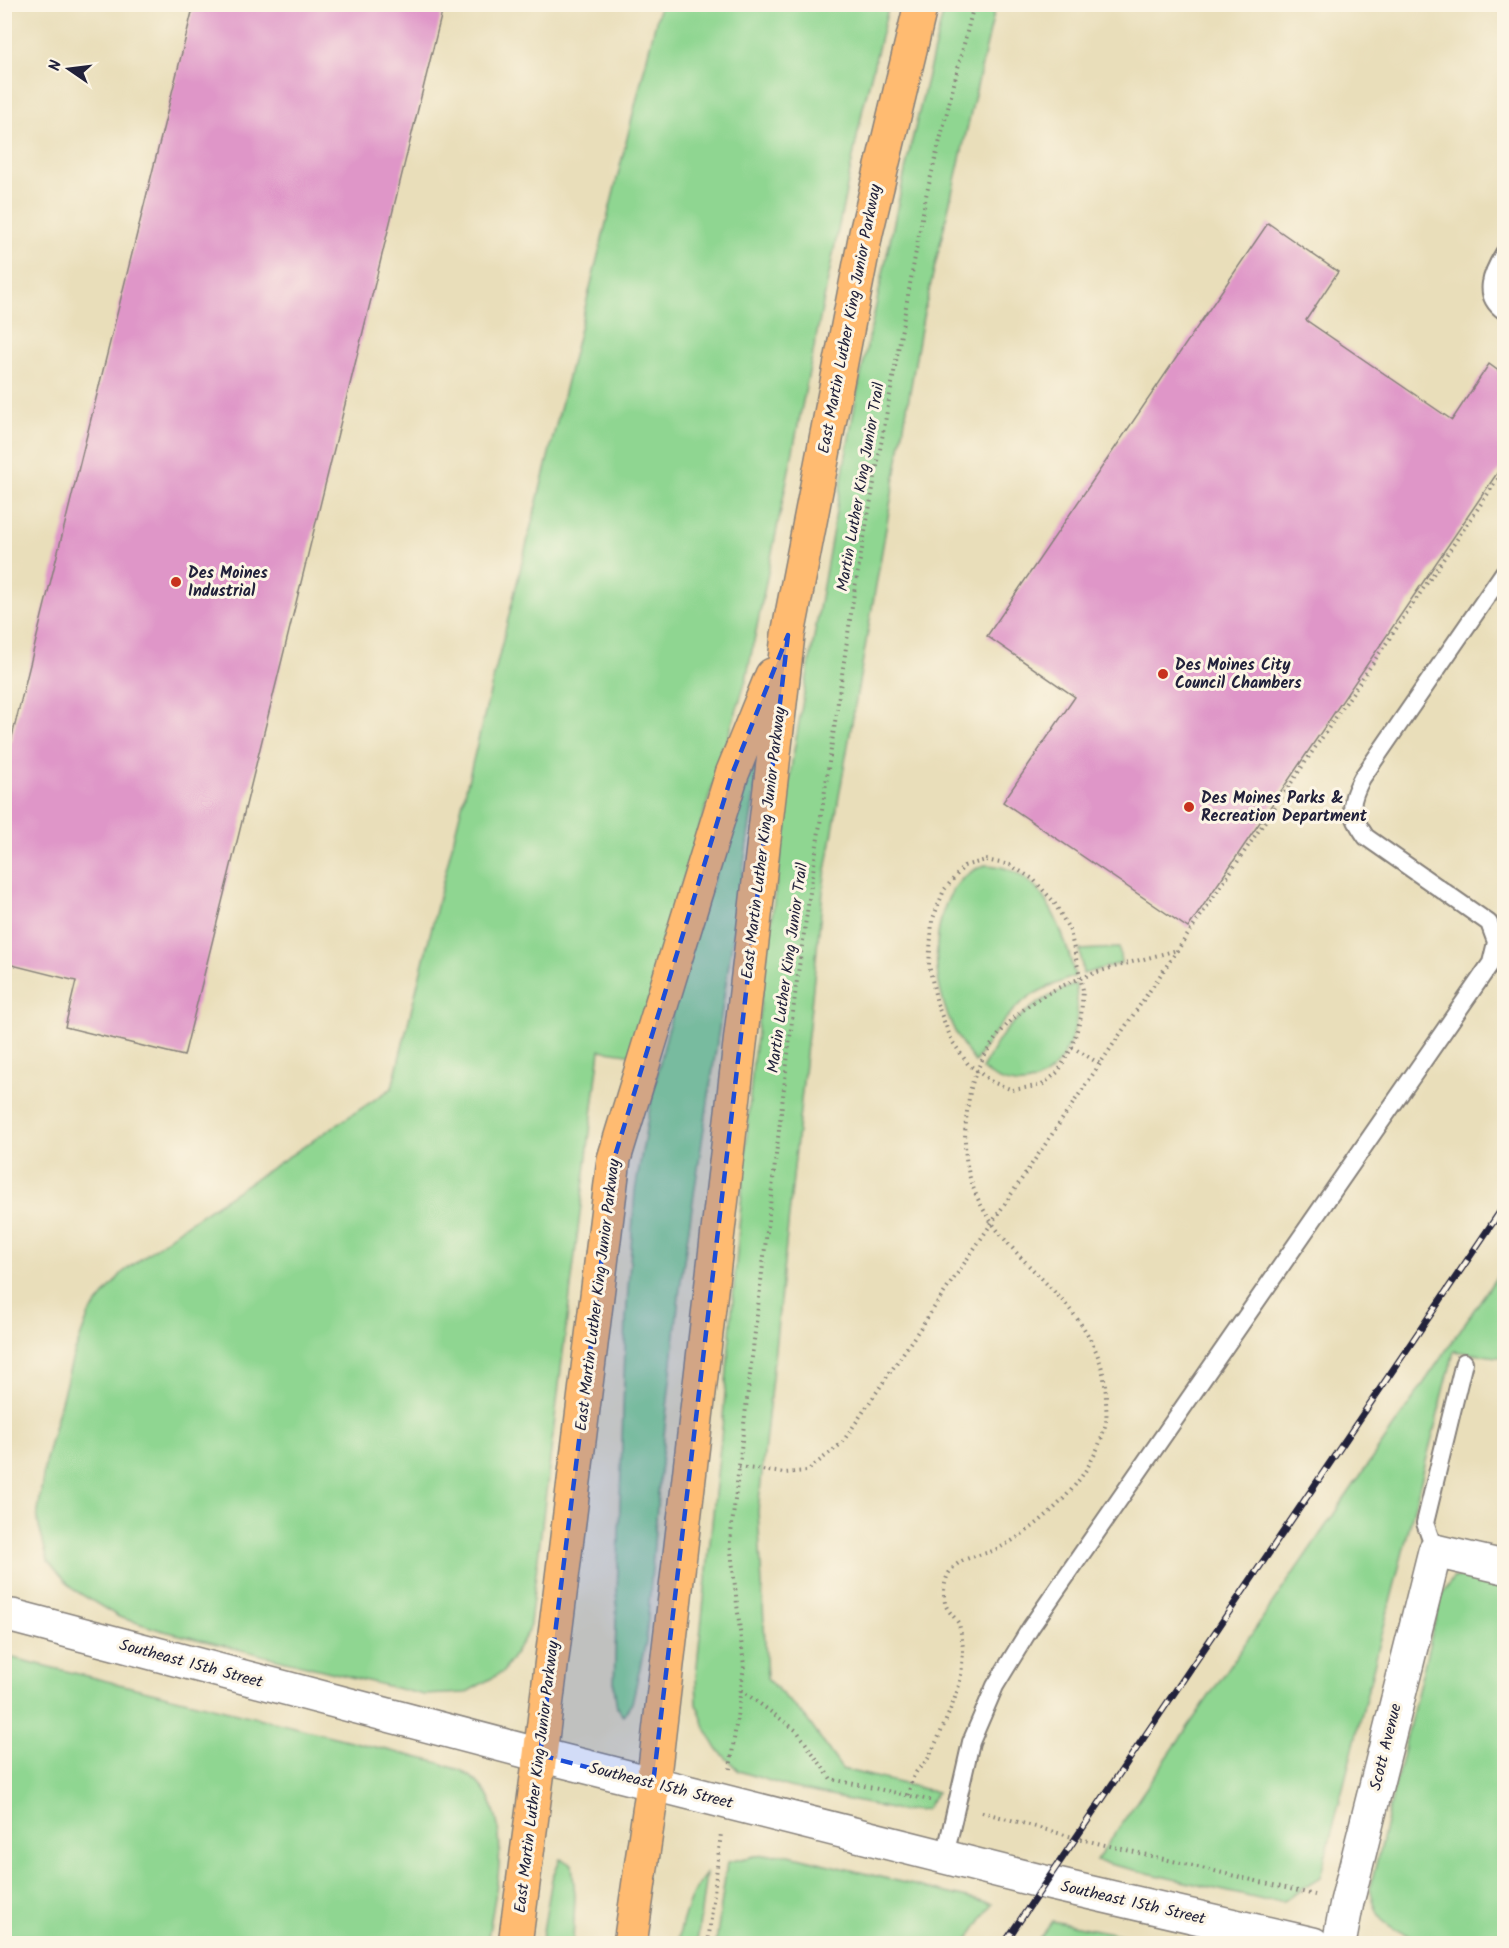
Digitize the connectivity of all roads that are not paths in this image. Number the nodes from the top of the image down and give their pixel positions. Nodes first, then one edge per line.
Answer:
1 (921, 4) edge
2 (1504, 253) edge
3 (1504, 311) edge
4 (1504, 572) edge
5 (788, 635) junction
6 (1500, 943) edge
7 (1464, 1362) dead end
8 (1436, 1551) junction
9 (1504, 1567) edge
10 (12, 1616) dead end
11 (540, 1755) junction
12 (653, 1785) junction
13 (945, 1856) junction
14 (515, 1944) edge
15 (630, 1944) edge
16 (1313, 1944) edge
17 (1339, 1944) edge

1 - 5 main road, East Martin Luther King Junior Parkway
2 - 3 lane
4 - 6 lane
5 - 11 main road, East Martin Luther King Junior Parkway
5 - 12 main road, East Martin Luther King Junior Parkway
6 - 13 lane
7 - 8 lane
8 - 9 street
8 - 17 street, Scott Avenue
10 - 11 street, Southeast 15th Street
11 - 12 street, Southeast 15th Street
11 - 14 main road, East Martin Luther King Junior Parkway
12 - 13 street, Southeast 15th Street
12 - 15 main road, East Martin Luther King Junior Parkway
13 - 16 street, Southeast 15th Street

